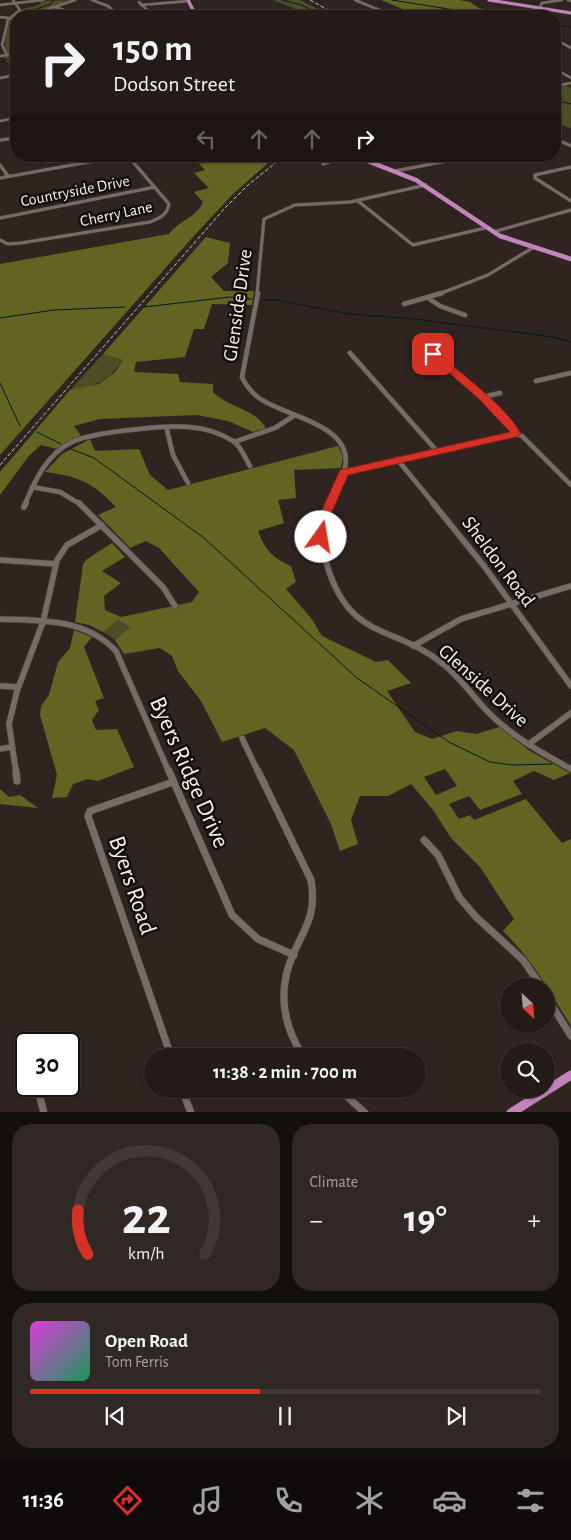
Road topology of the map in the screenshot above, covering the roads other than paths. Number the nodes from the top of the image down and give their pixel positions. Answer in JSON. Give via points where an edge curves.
{"nodes":[{"id":1,"x":13,"y":0,"type":"edge"},
{"id":2,"x":43,"y":0,"type":"edge"},
{"id":3,"x":75,"y":0,"type":"edge"},
{"id":4,"x":92,"y":0,"type":"edge"},
{"id":5,"x":355,"y":0,"type":"edge"},
{"id":6,"x":490,"y":0,"type":"edge"},
{"id":7,"x":562,"y":0,"type":"edge"},
{"id":8,"x":188,"y":1,"type":"edge"},
{"id":9,"x":15,"y":3,"type":"junction"},
{"id":10,"x":0,"y":5,"type":"edge"},
{"id":11,"x":54,"y":7,"type":"junction"},
{"id":12,"x":540,"y":7,"type":"junction"},
{"id":13,"x":20,"y":10,"type":"edge"},
{"id":14,"x":45,"y":10,"type":"edge"},
{"id":15,"x":63,"y":10,"type":"edge"},
{"id":16,"x":112,"y":10,"type":"edge"},
{"id":17,"x":147,"y":10,"type":"dead end"},
{"id":18,"x":379,"y":10,"type":"edge"},
{"id":19,"x":556,"y":10,"type":"edge"},
{"id":20,"x":0,"y":18,"type":"edge"},
{"id":21,"x":9,"y":18,"type":"joint"},
{"id":22,"x":0,"y":28,"type":"edge"},
{"id":23,"x":6,"y":28,"type":"junction"},
{"id":24,"x":10,"y":55,"type":"edge"},
{"id":25,"x":0,"y":56,"type":"edge"},
{"id":26,"x":6,"y":56,"type":"junction"},
{"id":27,"x":88,"y":162,"type":"edge"},
{"id":28,"x":133,"y":162,"type":"edge"},
{"id":29,"x":329,"y":162,"type":"edge"},
{"id":30,"x":372,"y":162,"type":"edge"},
{"id":31,"x":440,"y":162,"type":"edge"},
{"id":32,"x":434,"y":163,"type":"joint"},
{"id":33,"x":323,"y":164,"type":"dead end"},
{"id":34,"x":0,"y":165,"type":"edge"},
{"id":35,"x":571,"y":167,"type":"edge"},
{"id":36,"x":395,"y":171,"type":"junction"},
{"id":37,"x":8,"y":176,"type":"junction"},
{"id":38,"x":0,"y":178,"type":"edge"},
{"id":39,"x":426,"y":185,"type":"junction"},
{"id":40,"x":155,"y":187,"type":"junction"},
{"id":41,"x":358,"y":201,"type":"junction"},
{"id":42,"x":571,"y":201,"type":"edge"},
{"id":43,"x":571,"y":210,"type":"edge"},
{"id":44,"x":0,"y":218,"type":"edge"},
{"id":45,"x":485,"y":228,"type":"junction"},
{"id":46,"x":493,"y":232,"type":"junction"},
{"id":47,"x":0,"y":240,"type":"edge"},
{"id":48,"x":534,"y":247,"type":"junction"},
{"id":49,"x":571,"y":259,"type":"edge"},
{"id":50,"x":428,"y":298,"type":"junction"},
{"id":51,"x":404,"y":304,"type":"dead end"},
{"id":52,"x":465,"y":315,"type":"dead end"},
{"id":53,"x":418,"y":345,"type":"dead end"},
{"id":54,"x":350,"y":353,"type":"dead end"},
{"id":55,"x":571,"y":372,"type":"edge"},
{"id":56,"x":536,"y":381,"type":"dead end"},
{"id":57,"x":500,"y":393,"type":"dead end"},
{"id":58,"x":482,"y":397,"type":"junction"},
{"id":59,"x":296,"y":415,"type":"junction"},
{"id":60,"x":167,"y":430,"type":"junction"},
{"id":61,"x":516,"y":434,"type":"junction"},
{"id":62,"x":234,"y":442,"type":"junction"},
{"id":63,"x":436,"y":450,"type":"junction"},
{"id":64,"x":397,"y":460,"type":"junction"},
{"id":65,"x":250,"y":466,"type":"dead end"},
{"id":66,"x":344,"y":472,"type":"junction"},
{"id":67,"x":188,"y":483,"type":"dead end"},
{"id":68,"x":571,"y":485,"type":"edge"},
{"id":69,"x":32,"y":487,"type":"junction"},
{"id":70,"x":24,"y":507,"type":"dead end"},
{"id":71,"x":102,"y":525,"type":"junction"},
{"id":72,"x":0,"y":560,"type":"edge"},
{"id":73,"x":56,"y":564,"type":"junction"},
{"id":74,"x":571,"y":586,"type":"edge"},
{"id":75,"x":512,"y":604,"type":"junction"},
{"id":76,"x":175,"y":606,"type":"dead end"},
{"id":77,"x":0,"y":619,"type":"edge"},
{"id":78,"x":43,"y":622,"type":"junction"},
{"id":79,"x":413,"y":646,"type":"junction"},
{"id":80,"x":0,"y":686,"type":"edge"},
{"id":81,"x":571,"y":686,"type":"edge"},
{"id":82,"x":18,"y":687,"type":"junction"},
{"id":83,"x":571,"y":713,"type":"edge"},
{"id":84,"x":242,"y":738,"type":"dead end"},
{"id":85,"x":529,"y":744,"type":"junction"},
{"id":86,"x":11,"y":747,"type":"junction"},
{"id":87,"x":0,"y":749,"type":"edge"},
{"id":88,"x":571,"y":769,"type":"edge"},
{"id":89,"x":17,"y":781,"type":"dead end"},
{"id":90,"x":173,"y":782,"type":"junction"},
{"id":91,"x":424,"y":840,"type":"dead end"},
{"id":92,"x":294,"y":954,"type":"junction"},
{"id":93,"x":535,"y":978,"type":"edge"},
{"id":94,"x":555,"y":1010,"type":"edge"},
{"id":95,"x":571,"y":1036,"type":"edge"},
{"id":96,"x":168,"y":1048,"type":"edge"},
{"id":97,"x":298,"y":1048,"type":"edge"},
{"id":98,"x":571,"y":1075,"type":"edge"},
{"id":99,"x":40,"y":1097,"type":"edge"},
{"id":100,"x":185,"y":1098,"type":"edge"},
{"id":101,"x":349,"y":1098,"type":"edge"},
{"id":102,"x":44,"y":1112,"type":"edge"},
{"id":103,"x":190,"y":1112,"type":"edge"},
{"id":104,"x":365,"y":1112,"type":"edge"},
{"id":105,"x":511,"y":1112,"type":"edge"}],
"edges":[{"from":1,"to":9,"type":"street"},
{"from":2,"to":9,"type":"street"},
{"from":3,"to":11,"type":"street"},
{"from":4,"to":16,"type":"street"},
{"from":5,"to":18,"type":"street"},
{"from":6,"to":12,"type":"main road"},
{"from":7,"to":12,"type":"street","via":[[542,2]]},
{"from":8,"to":17,"type":"street","via":[[140,4]]},
{"from":9,"to":10,"type":"street"},
{"from":9,"to":13,"type":"street"},
{"from":11,"to":14,"type":"street"},
{"from":11,"to":15,"type":"street"},
{"from":12,"to":19,"type":"main road"},
{"from":20,"to":21,"type":"street"},
{"from":21,"to":23,"type":"street"},
{"from":22,"to":23,"type":"street"},
{"from":23,"to":26,"type":"street","via":[[2,45]]},
{"from":24,"to":26,"type":"street"},
{"from":25,"to":26,"type":"street"},
{"from":27,"to":37,"type":"street"},
{"from":28,"to":40,"type":"street","name":"Cherry Lane"},
{"from":29,"to":33,"type":"street"},
{"from":30,"to":36,"type":"main road"},
{"from":31,"to":32,"type":"street"},
{"from":32,"to":36,"type":"street"},
{"from":34,"to":37,"type":"street"},
{"from":35,"to":42,"type":"street","via":[[535,175]]},
{"from":36,"to":39,"type":"main road"},
{"from":37,"to":38,"type":"street"},
{"from":39,"to":41,"type":"street","name":"Glenside Drive"},
{"from":39,"to":45,"type":"main road"},
{"from":40,"to":44,"type":"street","name":"Countryside Drive"},
{"from":40,"to":47,"type":"street","name":"Cherry Lane","via":[[169,207],[163,216],[150,222],[12,245]]},
{"from":41,"to":45,"type":"street","via":[[413,245]]},
{"from":41,"to":59,"type":"street","name":"Glenside Drive","via":[[296,205],[267,216],[262,223],[260,279],[242,377],[248,391]]},
{"from":43,"to":46,"type":"street"},
{"from":45,"to":46,"type":"main road"},
{"from":46,"to":48,"type":"main road"},
{"from":48,"to":49,"type":"main road"},
{"from":48,"to":50,"type":"street","via":[[482,280]]},
{"from":50,"to":51,"type":"street"},
{"from":50,"to":52,"type":"street"},
{"from":53,"to":58,"type":"street"},
{"from":54,"to":63,"type":"street"},
{"from":55,"to":56,"type":"street"},
{"from":57,"to":58,"type":"street"},
{"from":58,"to":61,"type":"street"},
{"from":59,"to":62,"type":"street","via":[[275,428]]},
{"from":59,"to":66,"type":"street","name":"Glenside Drive","via":[[341,443],[345,451]]},
{"from":60,"to":62,"type":"street","via":[[188,427],[208,430]]},
{"from":60,"to":67,"type":"street","via":[[173,454]]},
{"from":60,"to":69,"type":"street","via":[[97,434],[79,439],[51,458]]},
{"from":61,"to":63,"type":"street"},
{"from":61,"to":68,"type":"street","via":[[522,436]]},
{"from":62,"to":65,"type":"street"},
{"from":63,"to":64,"type":"street"},
{"from":64,"to":66,"type":"street"},
{"from":64,"to":75,"type":"street","name":"Sheldon Road"},
{"from":66,"to":79,"type":"street","name":"Glenside Drive","via":[[323,521],[321,537],[338,591],[352,613]]},
{"from":69,"to":70,"type":"street"},
{"from":69,"to":71,"type":"street","via":[[67,495]]},
{"from":71,"to":73,"type":"street","via":[[67,545]]},
{"from":71,"to":76,"type":"street","via":[[163,587]]},
{"from":72,"to":73,"type":"street"},
{"from":73,"to":78,"type":"street"},
{"from":74,"to":75,"type":"street"},
{"from":75,"to":79,"type":"street","via":[[461,619]]},
{"from":75,"to":81,"type":"street","name":"Sheldon Road"},
{"from":77,"to":78,"type":"street","name":"Byers Ridge Drive"},
{"from":78,"to":82,"type":"street"},
{"from":78,"to":90,"type":"street","name":"Byers Ridge Drive","via":[[77,625],[109,640]]},
{"from":79,"to":85,"type":"street","name":"Glenside Drive","via":[[440,661],[462,680],[489,713]]},
{"from":80,"to":82,"type":"street"},
{"from":82,"to":86,"type":"street","via":[[9,724]]},
{"from":83,"to":85,"type":"street"},
{"from":84,"to":92,"type":"street","via":[[312,880],[312,914]]},
{"from":85,"to":88,"type":"street","name":"Glenside Drive"},
{"from":86,"to":87,"type":"street"},
{"from":86,"to":89,"type":"street"},
{"from":90,"to":92,"type":"street","name":"Byers Ridge Drive","via":[[232,915],[258,939]]},
{"from":90,"to":96,"type":"street","name":"Byers Road","via":[[102,805],[90,811],[88,816]]},
{"from":91,"to":93,"type":"street","via":[[438,855],[459,897],[523,960]]},
{"from":92,"to":97,"type":"street","via":[[284,988],[283,1007],[287,1028]]},
{"from":94,"to":95,"type":"street"},
{"from":98,"to":105,"type":"main road"},
{"from":99,"to":102,"type":"street"},
{"from":100,"to":103,"type":"street"},
{"from":101,"to":104,"type":"street"}]}
